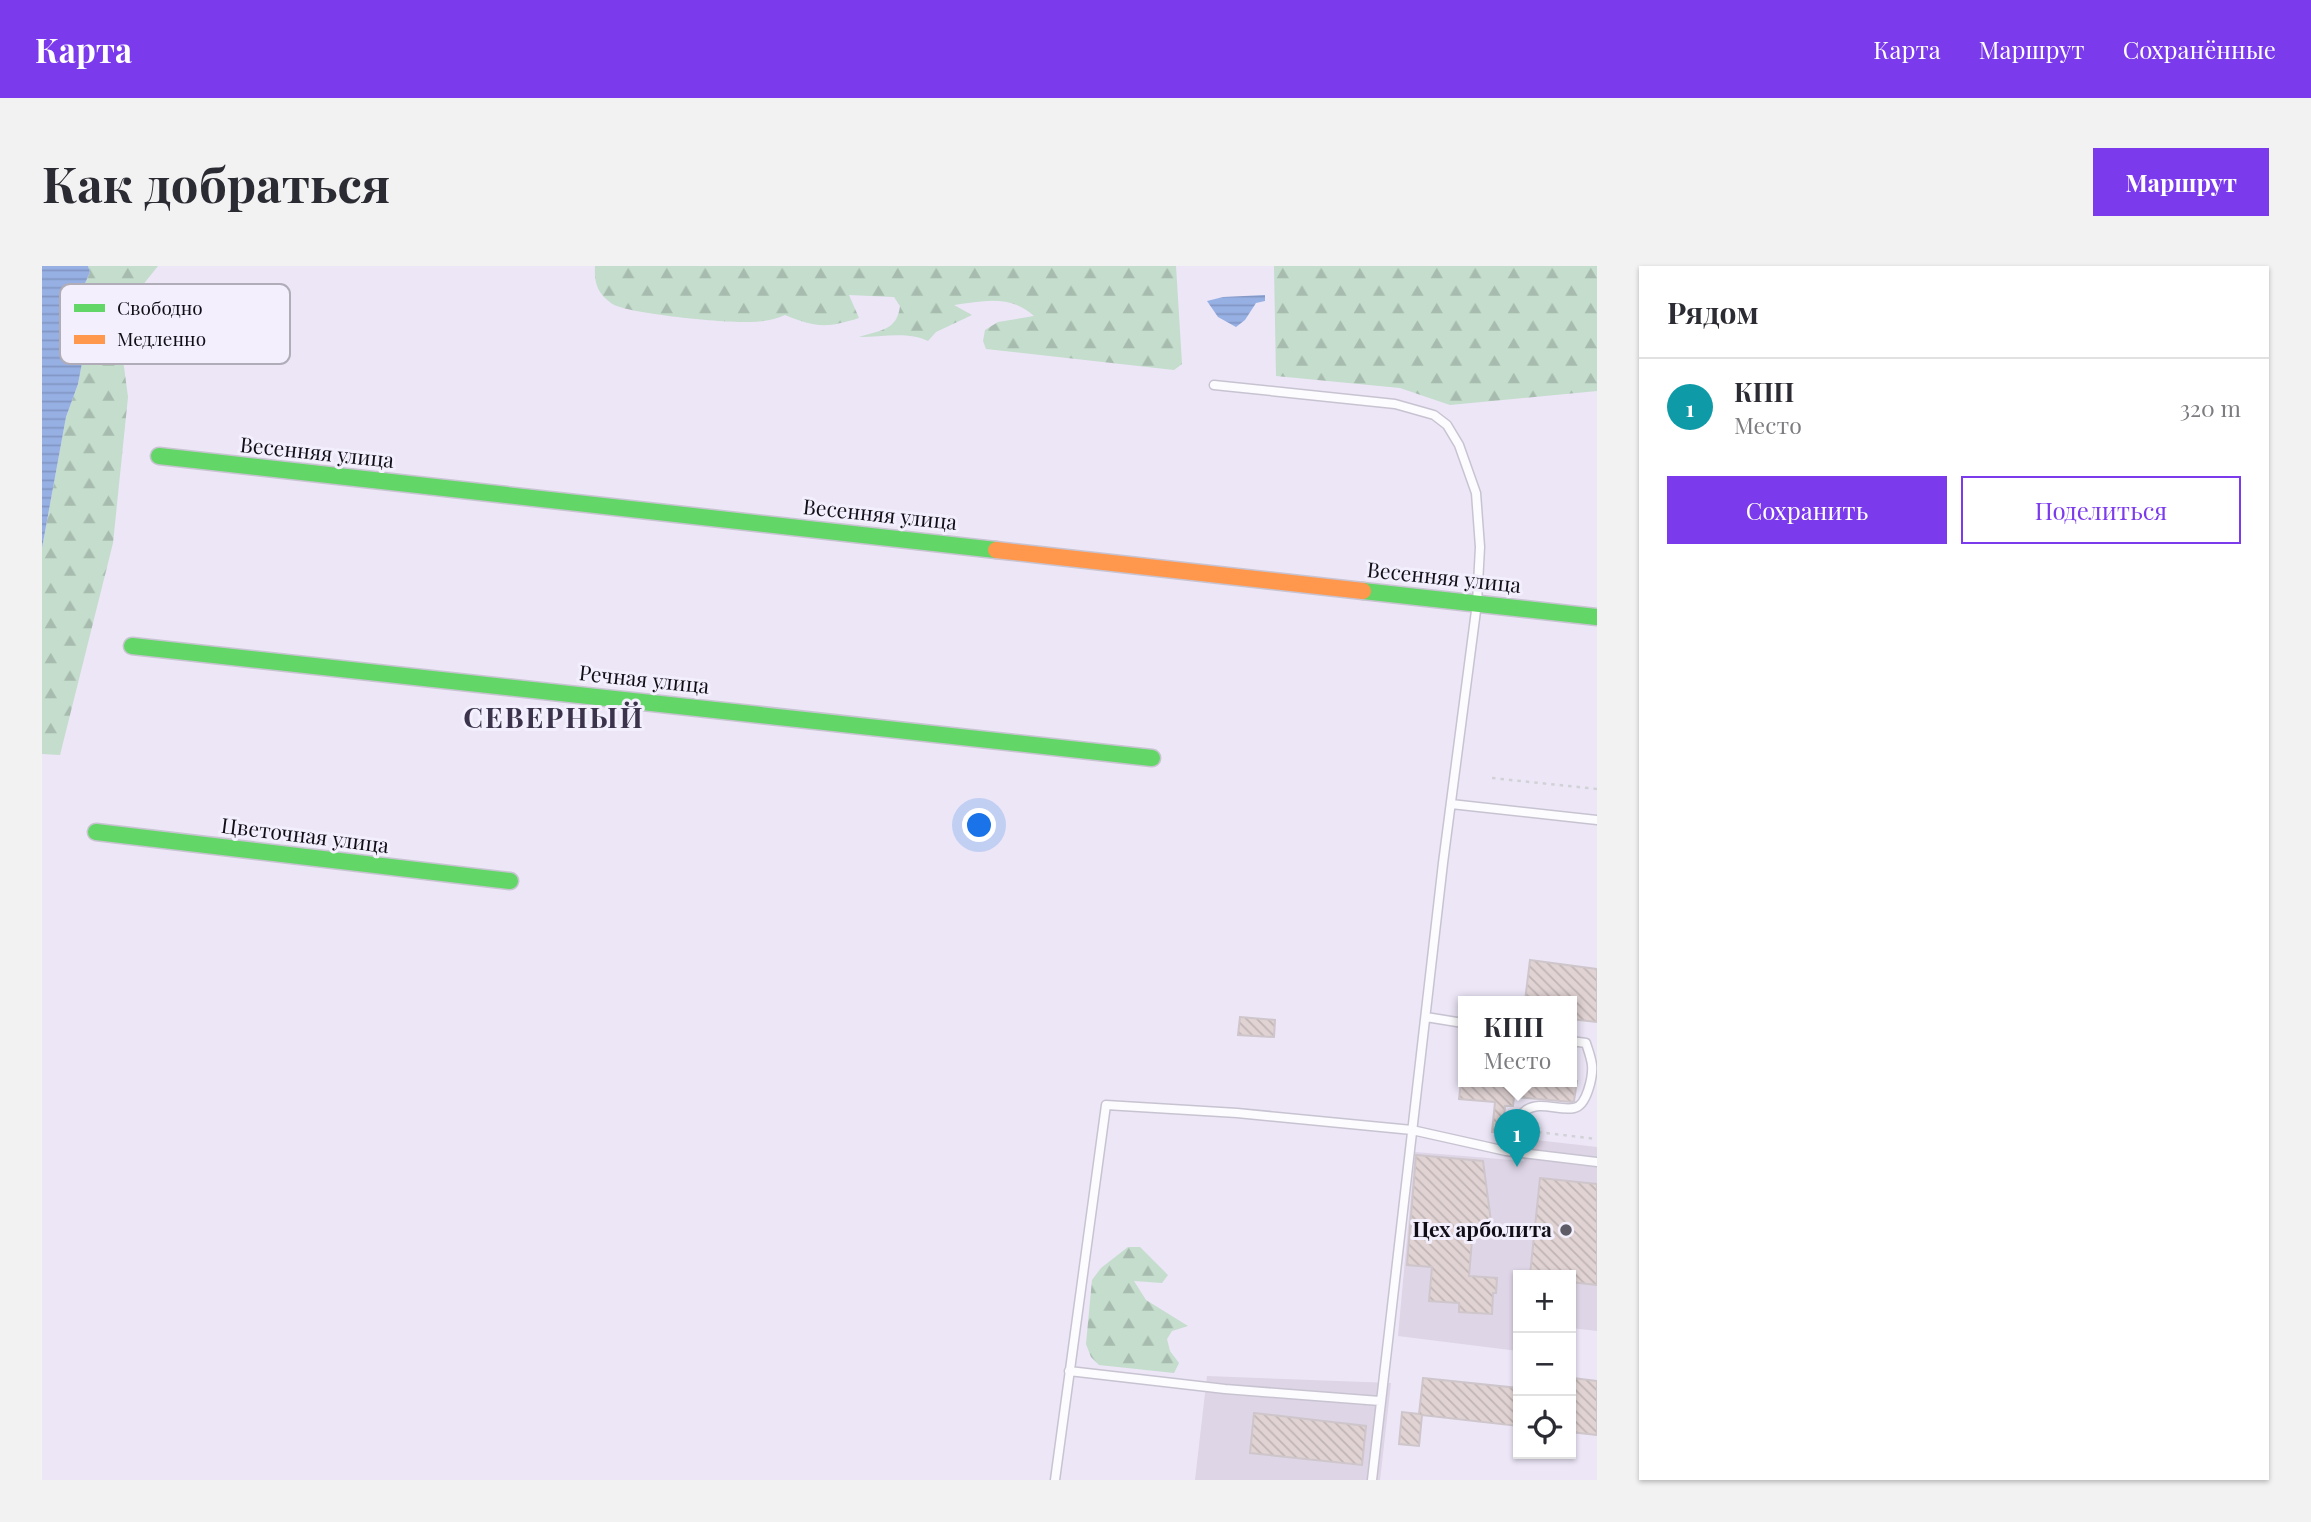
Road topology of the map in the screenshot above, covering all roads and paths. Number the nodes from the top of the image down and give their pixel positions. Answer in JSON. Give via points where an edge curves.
{"nodes":[{"id":1,"x":1214,"y":385,"type":"dead end"},
{"id":2,"x":159,"y":456,"type":"dead end"},
{"id":3,"x":1478,"y":603,"type":"junction"},
{"id":4,"x":1597,"y":617,"type":"edge"},
{"id":5,"x":132,"y":646,"type":"dead end"},
{"id":6,"x":1152,"y":758,"type":"dead end"},
{"id":7,"x":1492,"y":778,"type":"dead end"},
{"id":8,"x":1597,"y":789,"type":"edge"},
{"id":9,"x":1451,"y":804,"type":"junction"},
{"id":10,"x":1597,"y":820,"type":"edge"},
{"id":11,"x":96,"y":832,"type":"dead end"},
{"id":12,"x":510,"y":881,"type":"dead end"},
{"id":13,"x":1426,"y":1017,"type":"junction"},
{"id":14,"x":1458,"y":1022,"type":"edge"},
{"id":15,"x":1577,"y":1042,"type":"edge"},
{"id":16,"x":1412,"y":1130,"type":"junction"},
{"id":17,"x":1538,"y":1132,"type":"dead end"},
{"id":18,"x":1597,"y":1139,"type":"edge"},
{"id":19,"x":1506,"y":1151,"type":"junction"},
{"id":20,"x":1597,"y":1162,"type":"edge"},
{"id":21,"x":1069,"y":1371,"type":"junction"},
{"id":22,"x":1380,"y":1401,"type":"junction"},
{"id":23,"x":1055,"y":1480,"type":"edge"},
{"id":24,"x":1372,"y":1480,"type":"edge"}],
"edges":[{"from":1,"to":3,"type":"lane","via":[[1395,404],[1434,415],[1447,425],[1476,492]]},
{"from":2,"to":3,"type":"street","name":"Весенняя улица"},
{"from":3,"to":4,"type":"street","name":"Весенняя улица"},
{"from":3,"to":9,"type":"lane"},
{"from":5,"to":6,"type":"street","name":"Речная улица"},
{"from":7,"to":8,"type":"path"},
{"from":9,"to":10,"type":"lane"},
{"from":9,"to":13,"type":"lane"},
{"from":11,"to":12,"type":"street","name":"Цветочная улица"},
{"from":13,"to":14,"type":"lane"},
{"from":13,"to":16,"type":"lane"},
{"from":15,"to":19,"type":"lane","via":[[1586,1043],[1592,1067],[1587,1094],[1579,1107],[1538,1105],[1526,1109],[1518,1117]]},
{"from":16,"to":19,"type":"lane"},
{"from":16,"to":21,"type":"lane","via":[[1106,1105]]},
{"from":16,"to":22,"type":"lane"},
{"from":17,"to":18,"type":"path"},
{"from":19,"to":20,"type":"lane"},
{"from":21,"to":22,"type":"lane"},
{"from":21,"to":23,"type":"lane"},
{"from":22,"to":24,"type":"lane"}]}
